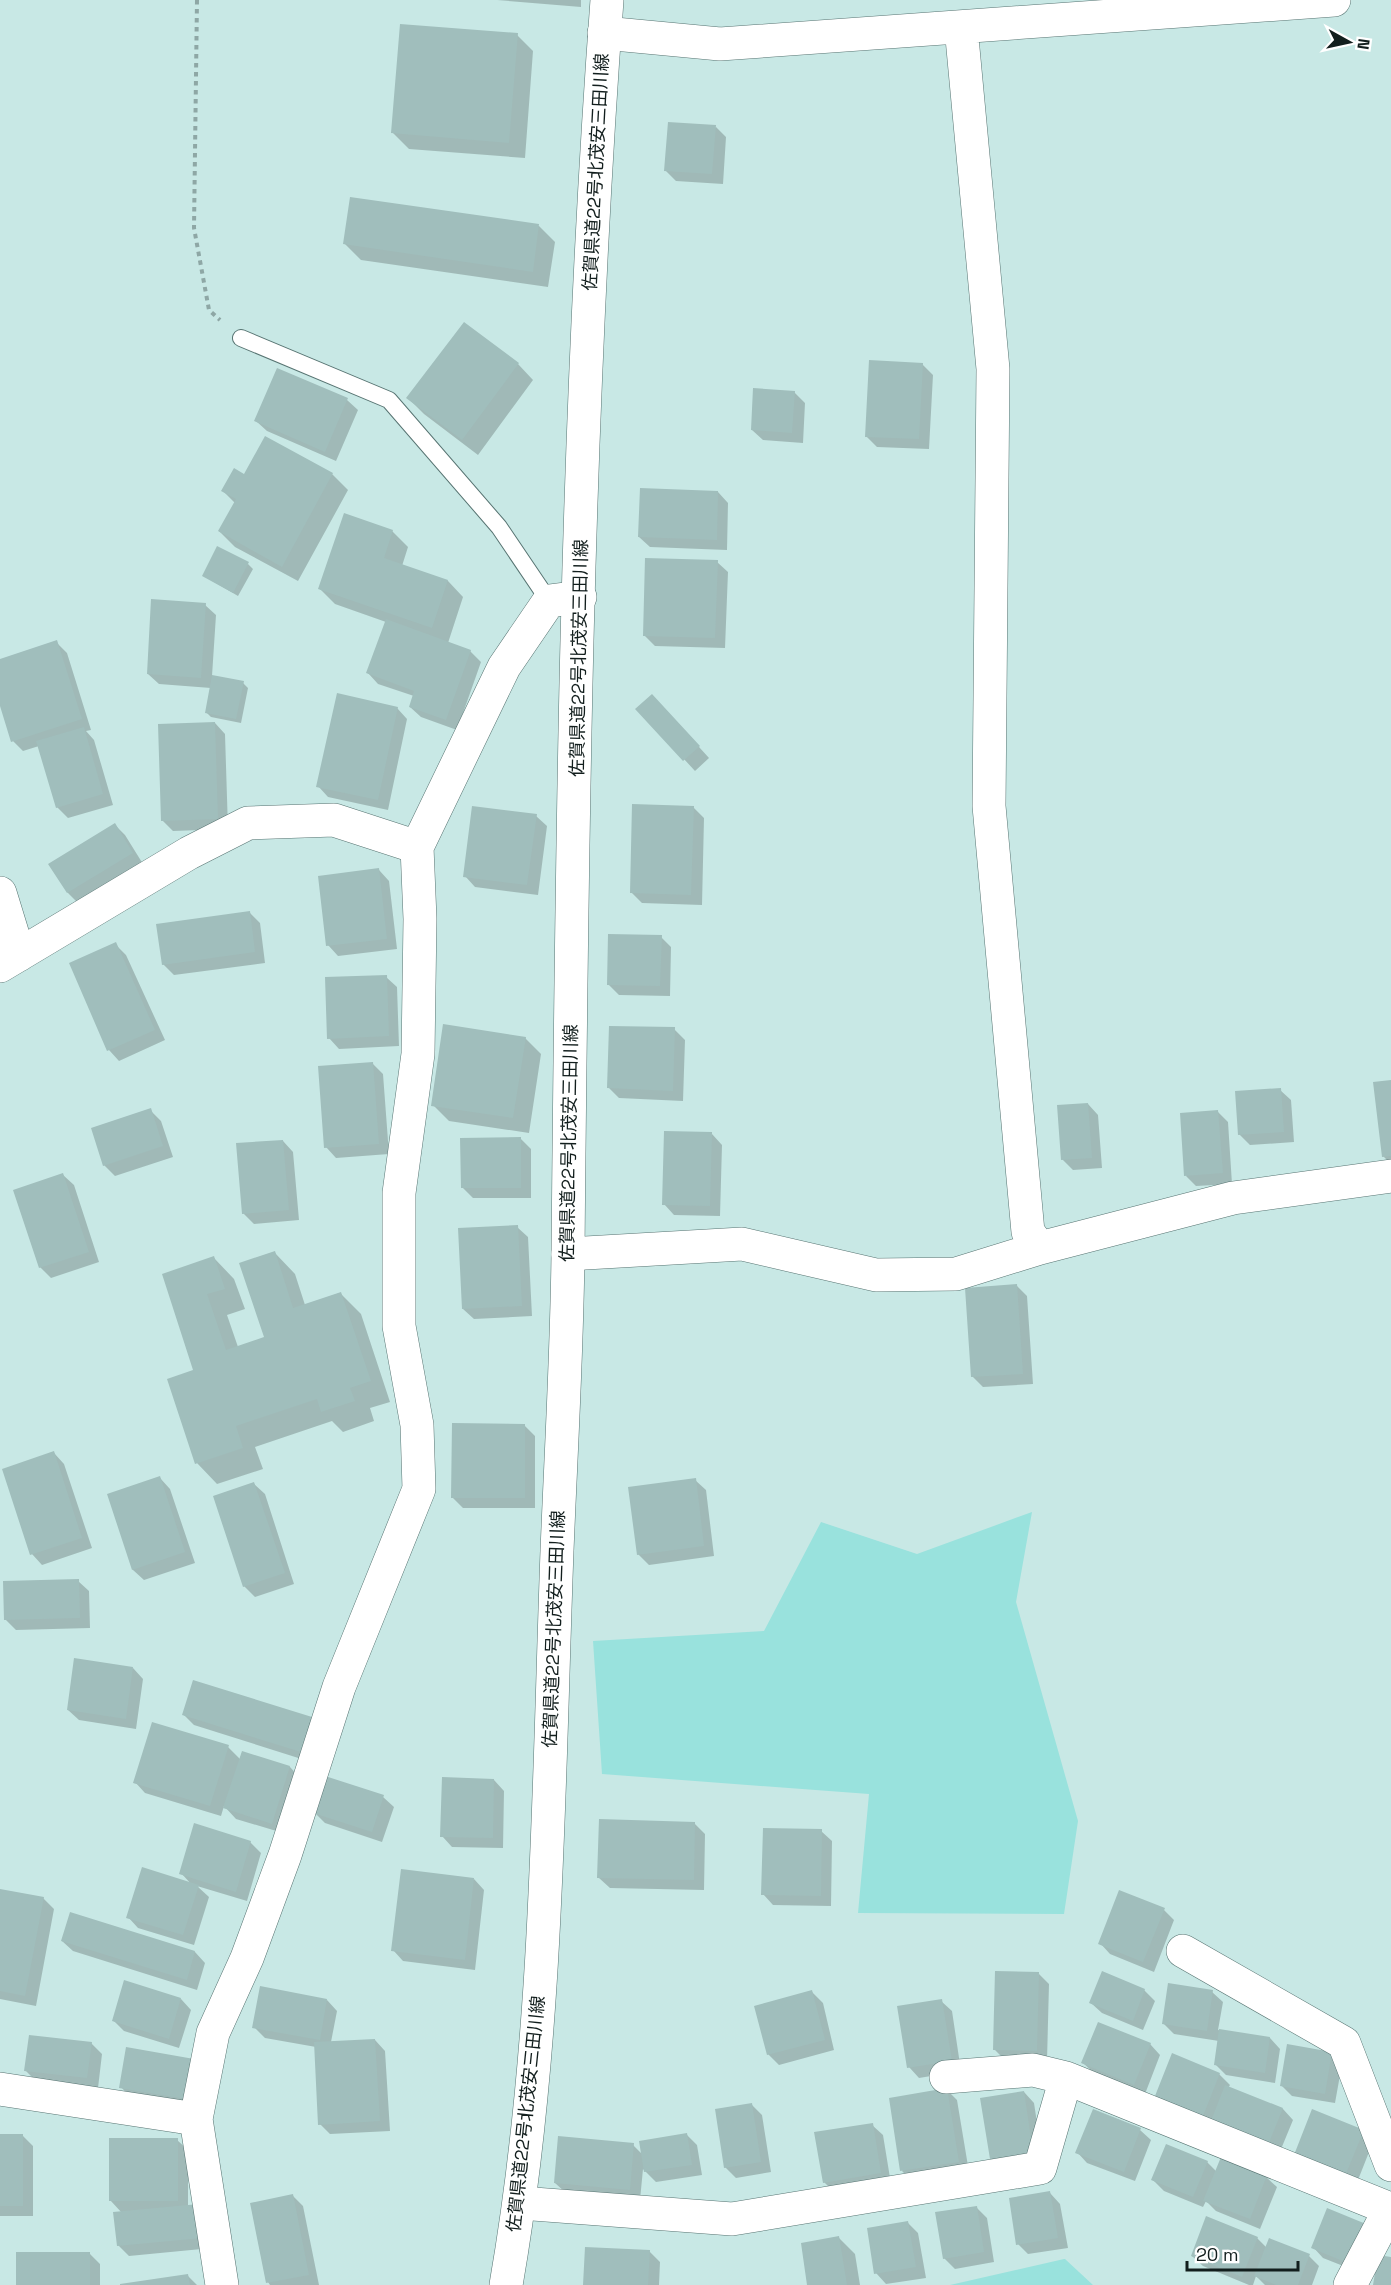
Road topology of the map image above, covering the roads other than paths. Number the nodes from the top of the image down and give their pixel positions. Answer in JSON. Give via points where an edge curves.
{"nodes":[{"id":1,"x":607,"y":0,"type":"edge"},
{"id":2,"x":1334,"y":0,"type":"edge"},
{"id":3,"x":1071,"y":9,"type":"edge"},
{"id":4,"x":962,"y":27,"type":"junction"},
{"id":5,"x":604,"y":33,"type":"junction"},
{"id":6,"x":241,"y":338,"type":"road end"},
{"id":7,"x":564,"y":599,"type":"junction"},
{"id":8,"x":417,"y":847,"type":"junction"},
{"id":9,"x":0,"y":893,"type":"edge"},
{"id":10,"x":9,"y":960,"type":"edge"},
{"id":11,"x":1391,"y":1176,"type":"edge"},
{"id":12,"x":1040,"y":1248,"type":"junction"},
{"id":13,"x":568,"y":1254,"type":"junction"},
{"id":14,"x":1183,"y":1950,"type":"dead end"},
{"id":15,"x":946,"y":2077,"type":"dead end"},
{"id":16,"x":1066,"y":2078,"type":"junction"},
{"id":17,"x":0,"y":2089,"type":"edge"},
{"id":18,"x":196,"y":2119,"type":"junction"},
{"id":19,"x":1391,"y":2164,"type":"edge"},
{"id":20,"x":520,"y":2204,"type":"junction"},
{"id":21,"x":1390,"y":2206,"type":"edge"},
{"id":22,"x":222,"y":2285,"type":"edge"},
{"id":23,"x":506,"y":2285,"type":"edge"},
{"id":24,"x":1350,"y":2285,"type":"edge"}],
"edges":[{"from":1,"to":5,"type":"street","name":"佐賀県道22号北茂安三田川線"},
{"from":2,"to":3,"type":"street"},
{"from":3,"to":4,"type":"street"},
{"from":4,"to":5,"type":"street","via":[[720,44]]},
{"from":4,"to":12,"type":"street","via":[[993,369],[989,806],[1028,1232]]},
{"from":5,"to":7,"type":"street","name":"佐賀県道22号北茂安三田川線"},
{"from":6,"to":7,"type":"lane","via":[[389,400]]},
{"from":7,"to":8,"type":"street","via":[[504,667]]},
{"from":7,"to":13,"type":"street","name":"佐賀県道22号北茂安三田川線"},
{"from":8,"to":10,"type":"street","via":[[334,820],[248,824],[189,853]]},
{"from":8,"to":18,"type":"street","via":[[418,1054],[399,1194],[399,1326],[417,1425],[419,1489],[339,1687],[247,1958],[213,2033]]},
{"from":9,"to":10,"type":"street"},
{"from":11,"to":12,"type":"street","via":[[1233,1198]]},
{"from":12,"to":13,"type":"street","via":[[956,1274],[876,1275],[742,1244]]},
{"from":13,"to":20,"type":"street","name":"佐賀県道22号北茂安三田川線","via":[[547,1840],[532,2086]]},
{"from":14,"to":19,"type":"street","via":[[1344,2043]]},
{"from":15,"to":16,"type":"street","via":[[1033,2070]]},
{"from":16,"to":20,"type":"street","via":[[1040,2169],[732,2219]]},
{"from":16,"to":21,"type":"street"},
{"from":17,"to":18,"type":"street"},
{"from":18,"to":22,"type":"street"},
{"from":20,"to":23,"type":"street","name":"佐賀県道22号北茂安三田川線"},
{"from":21,"to":24,"type":"street"}]}
